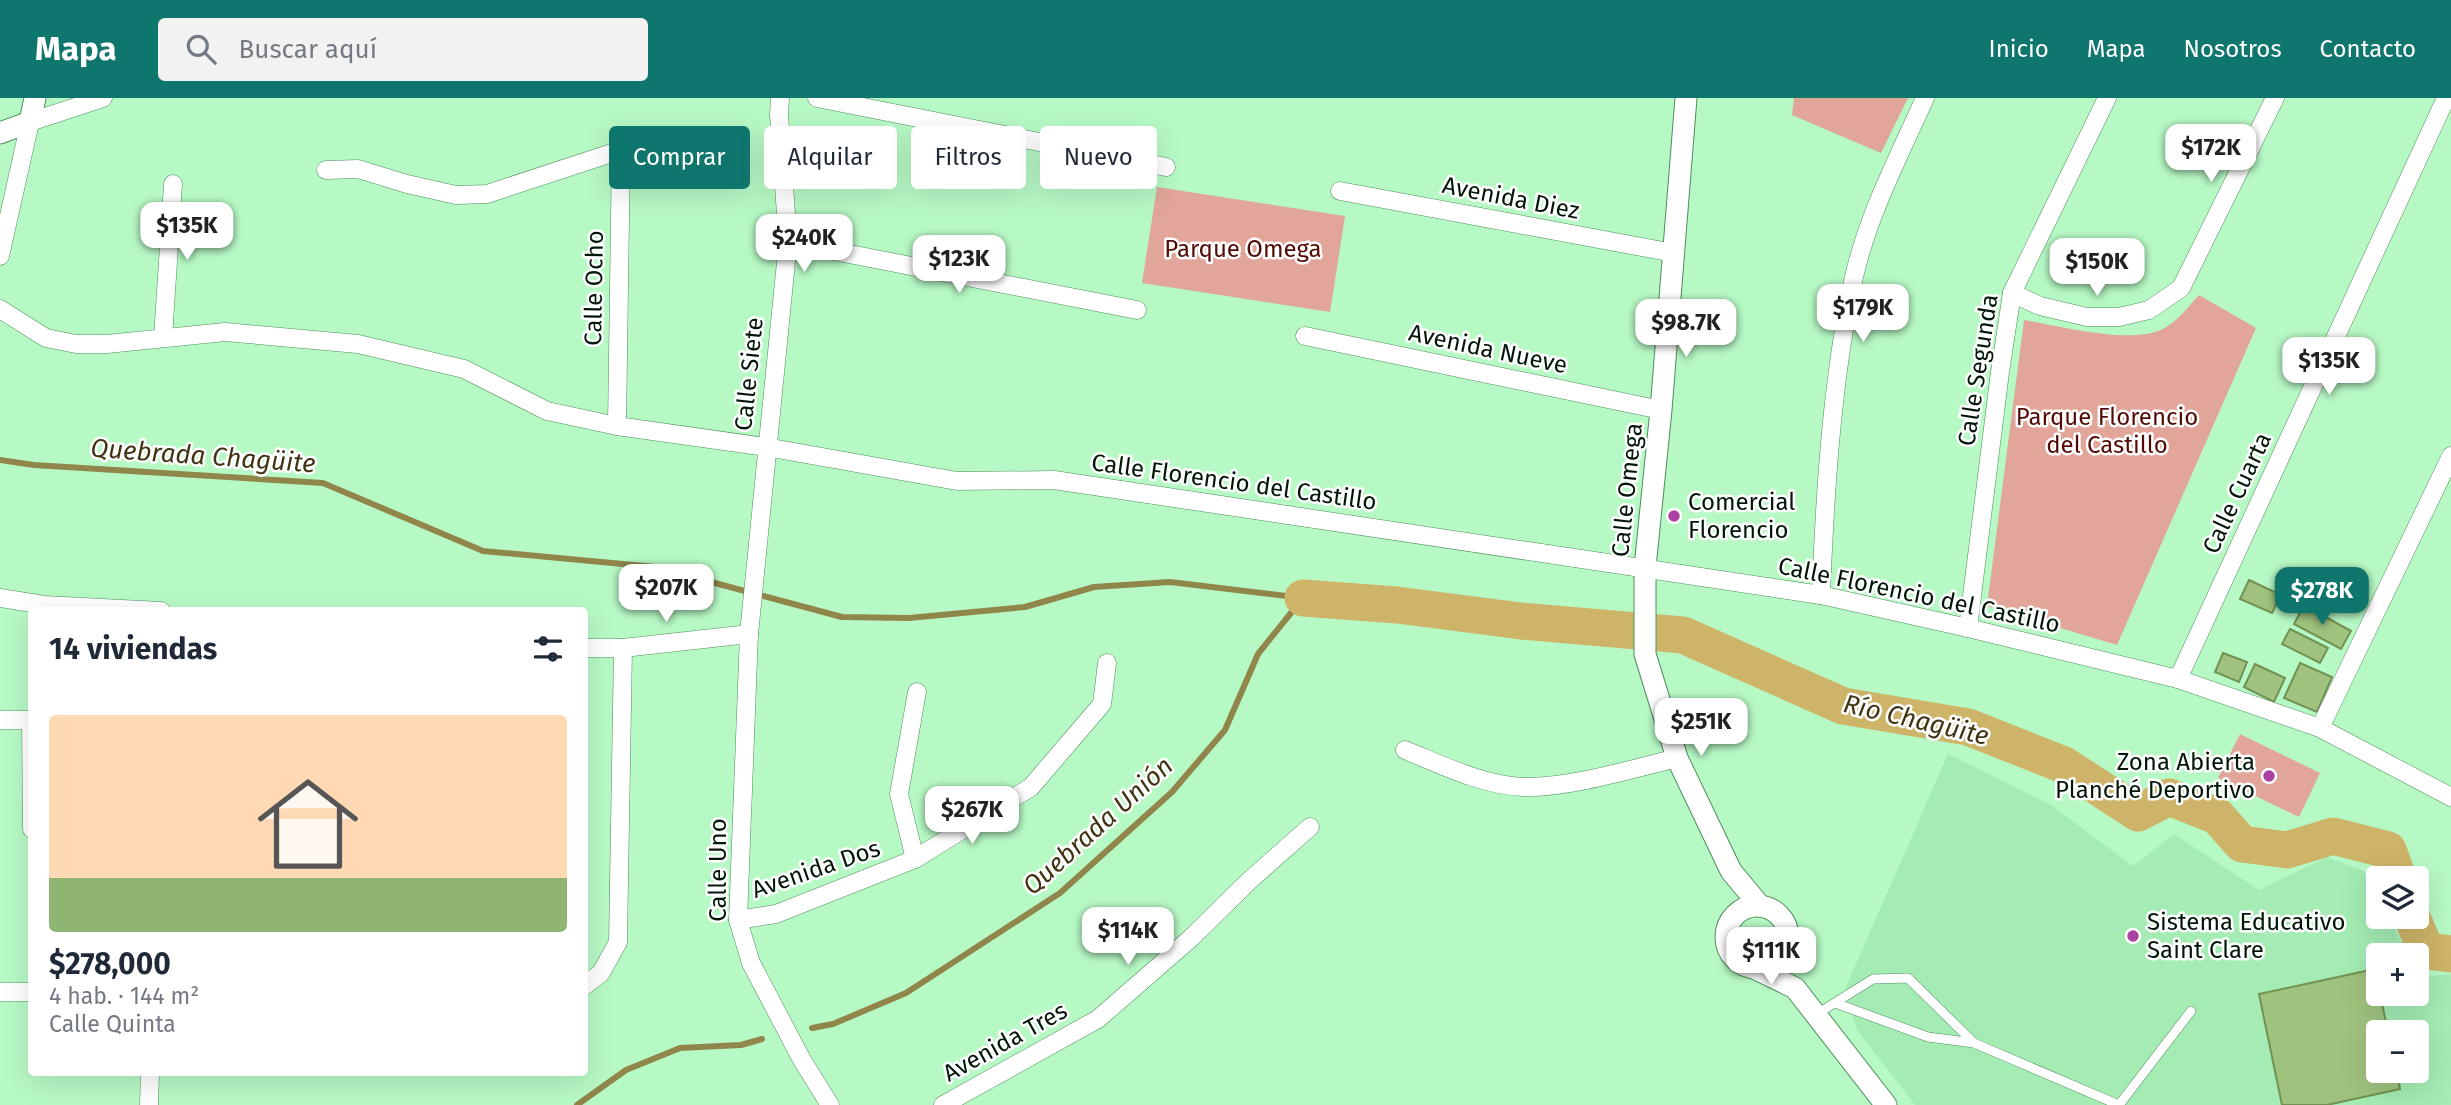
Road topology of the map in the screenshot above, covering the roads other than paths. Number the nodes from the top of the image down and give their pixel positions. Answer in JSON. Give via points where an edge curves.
{"nodes":[{"id":1,"x":35,"y":98,"type":"edge"},
{"id":2,"x":103,"y":98,"type":"edge"},
{"id":3,"x":780,"y":98,"type":"edge"},
{"id":4,"x":817,"y":98,"type":"edge"},
{"id":5,"x":1685,"y":98,"type":"edge"},
{"id":6,"x":1925,"y":98,"type":"edge"},
{"id":7,"x":2107,"y":98,"type":"edge"},
{"id":8,"x":2275,"y":98,"type":"edge"},
{"id":9,"x":2446,"y":98,"type":"edge"},
{"id":10,"x":30,"y":122,"type":"junction"},
{"id":11,"x":0,"y":133,"type":"edge"},
{"id":12,"x":1166,"y":167,"type":"dead end"},
{"id":13,"x":326,"y":170,"type":"dead end"},
{"id":14,"x":173,"y":184,"type":"dead end"},
{"id":15,"x":1340,"y":191,"type":"dead end"},
{"id":16,"x":788,"y":242,"type":"junction"},
{"id":17,"x":1674,"y":253,"type":"junction"},
{"id":18,"x":0,"y":256,"type":"edge"},
{"id":19,"x":2012,"y":293,"type":"junction"},
{"id":20,"x":0,"y":309,"type":"edge"},
{"id":21,"x":1137,"y":310,"type":"dead end"},
{"id":22,"x":1305,"y":336,"type":"dead end"},
{"id":23,"x":163,"y":338,"type":"junction"},
{"id":24,"x":1661,"y":410,"type":"junction"},
{"id":25,"x":617,"y":426,"type":"junction"},
{"id":26,"x":766,"y":447,"type":"junction"},
{"id":27,"x":2451,"y":456,"type":"edge"},
{"id":28,"x":1645,"y":567,"type":"junction"},
{"id":29,"x":1821,"y":595,"type":"junction"},
{"id":30,"x":0,"y":598,"type":"edge"},
{"id":31,"x":83,"y":607,"type":"edge"},
{"id":32,"x":751,"y":613,"type":"joint"},
{"id":33,"x":1968,"y":628,"type":"junction"},
{"id":34,"x":749,"y":634,"type":"junction"},
{"id":35,"x":588,"y":648,"type":"edge"},
{"id":36,"x":623,"y":648,"type":"junction"},
{"id":37,"x":1107,"y":663,"type":"dead end"},
{"id":38,"x":2178,"y":679,"type":"junction"},
{"id":39,"x":917,"y":692,"type":"dead end"},
{"id":40,"x":0,"y":720,"type":"edge"},
{"id":41,"x":28,"y":720,"type":"edge"},
{"id":42,"x":2320,"y":728,"type":"junction"},
{"id":43,"x":1405,"y":750,"type":"dead end"},
{"id":44,"x":1677,"y":758,"type":"junction"},
{"id":45,"x":2451,"y":797,"type":"edge"},
{"id":46,"x":1310,"y":827,"type":"dead end"},
{"id":47,"x":915,"y":859,"type":"junction"},
{"id":48,"x":1731,"y":871,"type":"junction"},
{"id":49,"x":1760,"y":906,"type":"junction"},
{"id":50,"x":738,"y":920,"type":"junction"},
{"id":51,"x":1731,"y":920,"type":"junction"},
{"id":52,"x":1786,"y":949,"type":"junction"},
{"id":53,"x":1754,"y":968,"type":"junction"},
{"id":54,"x":588,"y":984,"type":"edge"},
{"id":55,"x":1795,"y":988,"type":"junction"},
{"id":56,"x":0,"y":992,"type":"edge"},
{"id":57,"x":28,"y":992,"type":"edge"},
{"id":58,"x":1826,"y":1008,"type":"junction"},
{"id":59,"x":2191,"y":1011,"type":"dead end"},
{"id":60,"x":1975,"y":1043,"type":"junction"},
{"id":61,"x":150,"y":1076,"type":"edge"},
{"id":62,"x":149,"y":1105,"type":"edge"},
{"id":63,"x":831,"y":1105,"type":"edge"},
{"id":64,"x":943,"y":1105,"type":"edge"},
{"id":65,"x":1886,"y":1105,"type":"edge"}],
"edges":[{"from":1,"to":10,"type":"street"},
{"from":2,"to":10,"type":"street"},
{"from":3,"to":16,"type":"street","name":"Calle Siete"},
{"from":4,"to":12,"type":"street"},
{"from":5,"to":17,"type":"street","name":"Calle Omega"},
{"from":6,"to":29,"type":"street","via":[[1874,214],[1855,276],[1825,489]]},
{"from":7,"to":19,"type":"street","name":"Calle Segunda"},
{"from":8,"to":19,"type":"street","via":[[2181,288],[2149,310],[2119,317],[2087,317],[2040,306]]},
{"from":9,"to":38,"type":"street","name":"Calle Cuarta"},
{"from":10,"to":11,"type":"street"},
{"from":10,"to":18,"type":"street"},
{"from":13,"to":25,"type":"street","name":"Calle Ocho","via":[[358,169],[456,195],[487,194],[621,150]]},
{"from":14,"to":23,"type":"street"},
{"from":15,"to":17,"type":"street","name":"Avenida Diez"},
{"from":16,"to":21,"type":"street"},
{"from":16,"to":26,"type":"street","name":"Calle Siete"},
{"from":17,"to":24,"type":"street","name":"Calle Omega"},
{"from":19,"to":33,"type":"street","name":"Calle Segunda"},
{"from":20,"to":23,"type":"street","name":"Calle Florencio del Castillo","via":[[46,338],[66,342],[107,344]]},
{"from":22,"to":24,"type":"street","name":"Avenida Nueve"},
{"from":23,"to":25,"type":"street","name":"Calle Florencio del Castillo","via":[[225,332],[358,344],[464,369],[547,411]]},
{"from":24,"to":28,"type":"street","name":"Calle Omega"},
{"from":25,"to":26,"type":"street","name":"Calle Florencio del Castillo"},
{"from":26,"to":28,"type":"street","name":"Calle Florencio del Castillo","via":[[957,481],[1054,480]]},
{"from":26,"to":32,"type":"street","name":"Calle Siete"},
{"from":27,"to":42,"type":"street"},
{"from":28,"to":29,"type":"street","name":"Calle Florencio del Castillo"},
{"from":28,"to":44,"type":"street","name":"Calle Omega","via":[[1645,654]]},
{"from":29,"to":33,"type":"street","name":"Calle Florencio del Castillo"},
{"from":30,"to":31,"type":"street"},
{"from":32,"to":34,"type":"street","name":"Calle Uno"},
{"from":33,"to":38,"type":"street","name":"Calle Florencio del Castillo"},
{"from":34,"to":36,"type":"street"},
{"from":34,"to":50,"type":"street","name":"Calle Uno"},
{"from":35,"to":36,"type":"street"},
{"from":36,"to":54,"type":"street","via":[[618,942],[601,973]]},
{"from":37,"to":47,"type":"street","name":"Avenida Dos","via":[[1102,704],[1031,787]]},
{"from":38,"to":42,"type":"street","name":"Calle Florencio del Castillo"},
{"from":39,"to":47,"type":"street","via":[[899,794]]},
{"from":40,"to":41,"type":"street"},
{"from":42,"to":45,"type":"street","name":"Calle Florencio del Castillo"},
{"from":43,"to":44,"type":"street","via":[[1480,779],[1523,787],[1579,781]]},
{"from":44,"to":48,"type":"street","name":"Calle Omega"},
{"from":46,"to":64,"type":"street","name":"Avenida Tres","via":[[1098,1019]]},
{"from":47,"to":50,"type":"street","name":"Avenida Dos","via":[[776,914]]},
{"from":48,"to":49,"type":"street","name":"Calle Omega"},
{"from":48,"to":51,"type":"street","name":"Calle Omega"},
{"from":49,"to":51,"type":"street","via":[[1749,907]]},
{"from":49,"to":52,"type":"street","via":[[1781,916],[1789,938]]},
{"from":50,"to":63,"type":"street","name":"Calle Uno","via":[[751,963]]},
{"from":51,"to":53,"type":"street","via":[[1726,940],[1729,950],[1743,965]]},
{"from":52,"to":53,"type":"street","via":[[1773,964]]},
{"from":52,"to":55,"type":"street"},
{"from":53,"to":55,"type":"street"},
{"from":55,"to":58,"type":"street"},
{"from":56,"to":57,"type":"street"},
{"from":58,"to":60,"type":"lane","via":[[1928,1037]]},
{"from":58,"to":60,"type":"lane","via":[[1873,979],[1908,978]]},
{"from":58,"to":65,"type":"street"},
{"from":59,"to":60,"type":"lane","via":[[2119,1105]]},
{"from":61,"to":62,"type":"street"}]}
